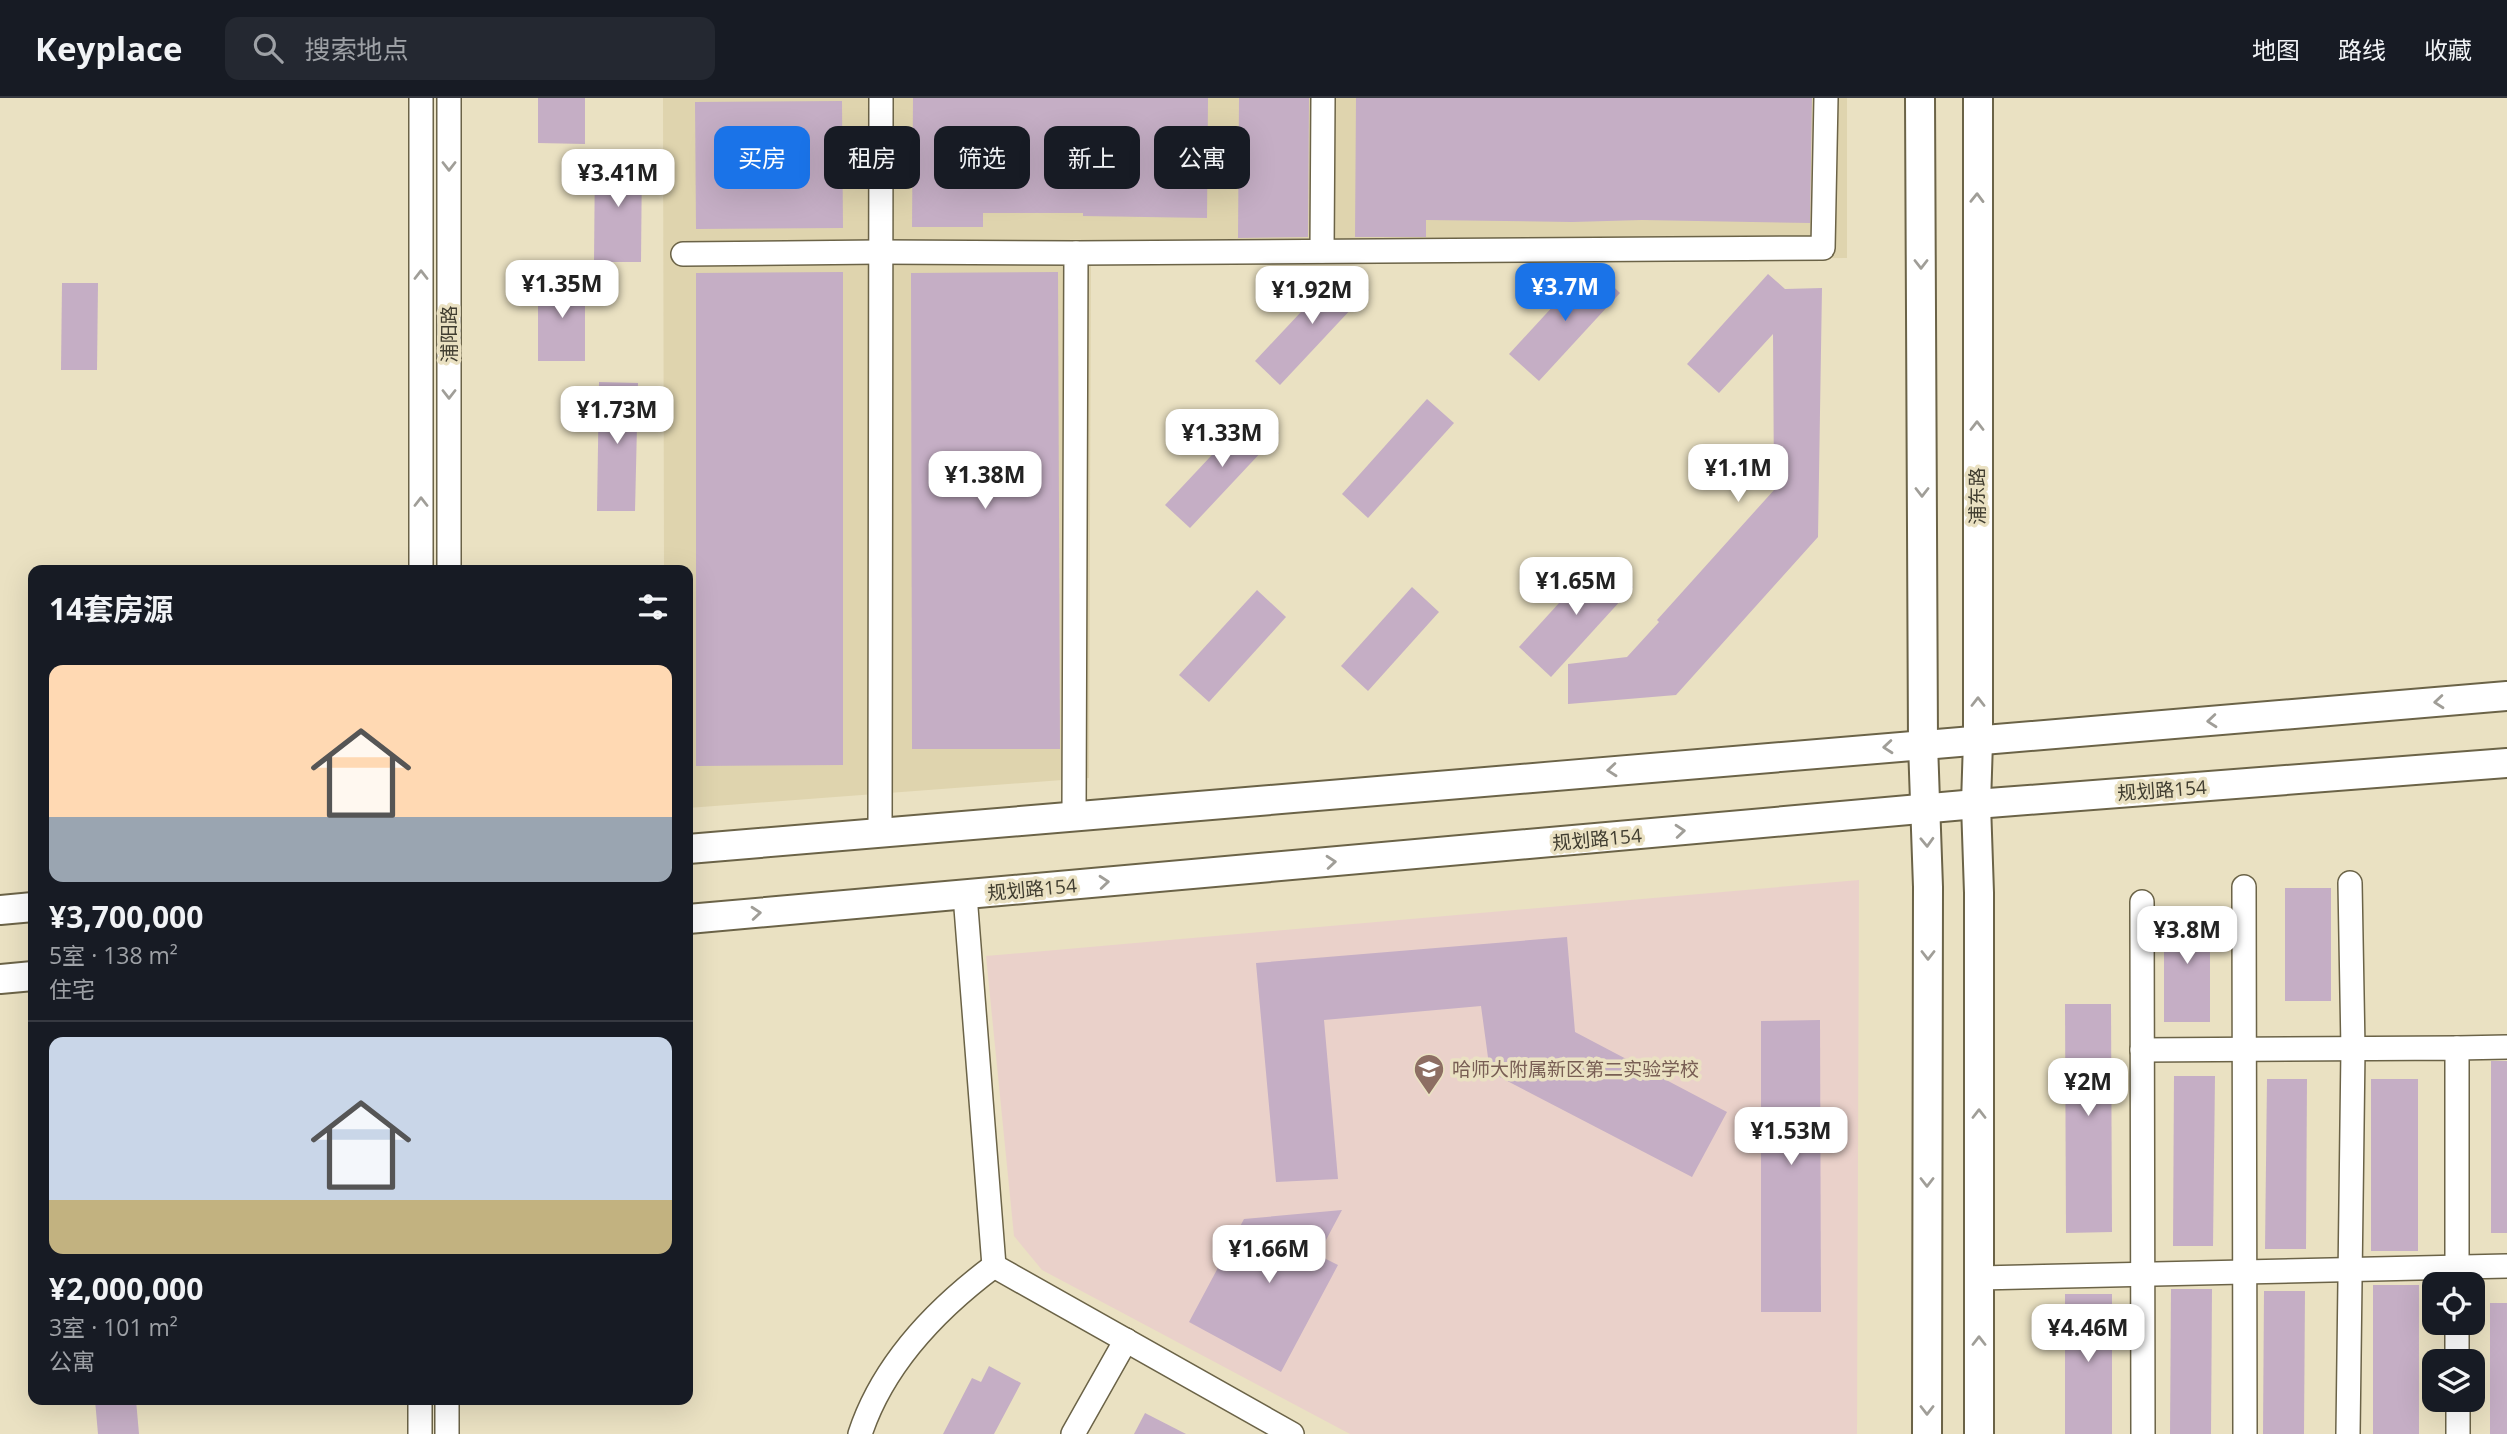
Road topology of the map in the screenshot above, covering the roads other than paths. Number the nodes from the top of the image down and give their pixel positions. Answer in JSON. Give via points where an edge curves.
{"nodes":[{"id":1,"x":421,"y":98,"type":"edge"},
{"id":2,"x":449,"y":98,"type":"edge"},
{"id":3,"x":881,"y":98,"type":"edge"},
{"id":4,"x":1323,"y":98,"type":"edge"},
{"id":5,"x":1826,"y":98,"type":"edge"},
{"id":6,"x":1920,"y":98,"type":"edge"},
{"id":7,"x":1978,"y":98,"type":"edge"},
{"id":8,"x":1322,"y":251,"type":"junction"},
{"id":9,"x":880,"y":252,"type":"junction"},
{"id":10,"x":1076,"y":253,"type":"junction"},
{"id":11,"x":683,"y":254,"type":"dead end"},
{"id":12,"x":421,"y":565,"type":"edge"},
{"id":13,"x":449,"y":565,"type":"edge"},
{"id":14,"x":2507,"y":696,"type":"edge"},
{"id":15,"x":1978,"y":741,"type":"junction"},
{"id":16,"x":1923,"y":744,"type":"junction"},
{"id":17,"x":2507,"y":764,"type":"edge"},
{"id":18,"x":1976,"y":804,"type":"junction"},
{"id":19,"x":1926,"y":810,"type":"junction"},
{"id":20,"x":1074,"y":816,"type":"junction"},
{"id":21,"x":880,"y":833,"type":"junction"},
{"id":22,"x":693,"y":849,"type":"edge"},
{"id":23,"x":2350,"y":883,"type":"dead end"},
{"id":24,"x":2244,"y":887,"type":"dead end"},
{"id":25,"x":965,"y":895,"type":"junction"},
{"id":26,"x":2142,"y":902,"type":"dead end"},
{"id":27,"x":28,"y":907,"type":"edge"},
{"id":28,"x":0,"y":910,"type":"edge"},
{"id":29,"x":693,"y":919,"type":"edge"},
{"id":30,"x":28,"y":976,"type":"edge"},
{"id":31,"x":0,"y":979,"type":"edge"},
{"id":32,"x":2507,"y":1047,"type":"edge"},
{"id":33,"x":2457,"y":1048,"type":"junction"},
{"id":34,"x":2353,"y":1049,"type":"junction"},
{"id":35,"x":2142,"y":1050,"type":"junction"},
{"id":36,"x":2244,"y":1050,"type":"junction"},
{"id":37,"x":994,"y":1266,"type":"junction"},
{"id":38,"x":2507,"y":1266,"type":"edge"},
{"id":39,"x":2348,"y":1270,"type":"junction"},
{"id":40,"x":2244,"y":1272,"type":"junction"},
{"id":41,"x":2457,"y":1272,"type":"edge"},
{"id":42,"x":2477,"y":1272,"type":"edge"},
{"id":43,"x":2143,"y":1274,"type":"junction"},
{"id":44,"x":2422,"y":1274,"type":"edge"},
{"id":45,"x":1979,"y":1278,"type":"junction"},
{"id":46,"x":1126,"y":1340,"type":"junction"},
{"id":47,"x":420,"y":1405,"type":"edge"},
{"id":48,"x":447,"y":1405,"type":"edge"},
{"id":49,"x":2458,"y":1412,"type":"edge"},
{"id":50,"x":420,"y":1434,"type":"edge"},
{"id":51,"x":447,"y":1434,"type":"edge"},
{"id":52,"x":860,"y":1434,"type":"edge"},
{"id":53,"x":1073,"y":1434,"type":"edge"},
{"id":54,"x":1292,"y":1434,"type":"edge"},
{"id":55,"x":1927,"y":1434,"type":"edge"},
{"id":56,"x":1979,"y":1434,"type":"edge"},
{"id":57,"x":2143,"y":1434,"type":"edge"},
{"id":58,"x":2245,"y":1434,"type":"edge"},
{"id":59,"x":2347,"y":1434,"type":"edge"},
{"id":60,"x":2458,"y":1434,"type":"edge"}],
"edges":[{"from":12,"to":1,"type":"street","name":"浦阳路","one_way":true},
{"from":2,"to":13,"type":"street","name":"浦阳路","one_way":true},
{"from":3,"to":9,"type":"street"},
{"from":4,"to":8,"type":"street"},
{"from":5,"to":8,"type":"street","via":[[1823,248]]},
{"from":6,"to":16,"type":"main road","one_way":true},
{"from":15,"to":7,"type":"main road","name":"浦东路","one_way":true},
{"from":8,"to":10,"type":"street"},
{"from":9,"to":10,"type":"street"},
{"from":9,"to":11,"type":"street"},
{"from":9,"to":21,"type":"street"},
{"from":10,"to":20,"type":"street"},
{"from":14,"to":15,"type":"main road","one_way":true},
{"from":15,"to":16,"type":"main road"},
{"from":15,"to":18,"type":"main road","name":"浦东路"},
{"from":16,"to":19,"type":"main road"},
{"from":16,"to":20,"type":"main road","one_way":true},
{"from":17,"to":18,"type":"main road","name":"规划路154"},
{"from":18,"to":19,"type":"main road","name":"规划路154"},
{"from":45,"to":18,"type":"main road","name":"浦东路","one_way":true},
{"from":25,"to":19,"type":"main road","name":"规划路154","one_way":true},
{"from":19,"to":55,"type":"main road","one_way":true},
{"from":20,"to":21,"type":"main road"},
{"from":21,"to":22,"type":"main road"},
{"from":23,"to":34,"type":"street"},
{"from":24,"to":36,"type":"street"},
{"from":29,"to":25,"type":"main road","name":"规划路154","one_way":true},
{"from":25,"to":37,"type":"street"},
{"from":26,"to":35,"type":"street"},
{"from":27,"to":28,"type":"main road"},
{"from":30,"to":31,"type":"main road"},
{"from":32,"to":33,"type":"street"},
{"from":33,"to":34,"type":"street"},
{"from":33,"to":41,"type":"street"},
{"from":34,"to":36,"type":"street"},
{"from":34,"to":39,"type":"street"},
{"from":35,"to":36,"type":"street"},
{"from":35,"to":43,"type":"street"},
{"from":36,"to":40,"type":"street"},
{"from":37,"to":46,"type":"street"},
{"from":37,"to":52,"type":"street","via":[[959,1292],[906,1349],[881,1384]]},
{"from":38,"to":42,"type":"street"},
{"from":39,"to":40,"type":"street"},
{"from":39,"to":44,"type":"street"},
{"from":39,"to":59,"type":"street"},
{"from":40,"to":43,"type":"street"},
{"from":40,"to":58,"type":"street"},
{"from":43,"to":45,"type":"street"},
{"from":43,"to":57,"type":"street"},
{"from":56,"to":45,"type":"main road","name":"浦东路","one_way":true},
{"from":46,"to":53,"type":"street"},
{"from":46,"to":54,"type":"street"},
{"from":47,"to":50,"type":"street"},
{"from":48,"to":51,"type":"street"},
{"from":49,"to":60,"type":"street"}]}
